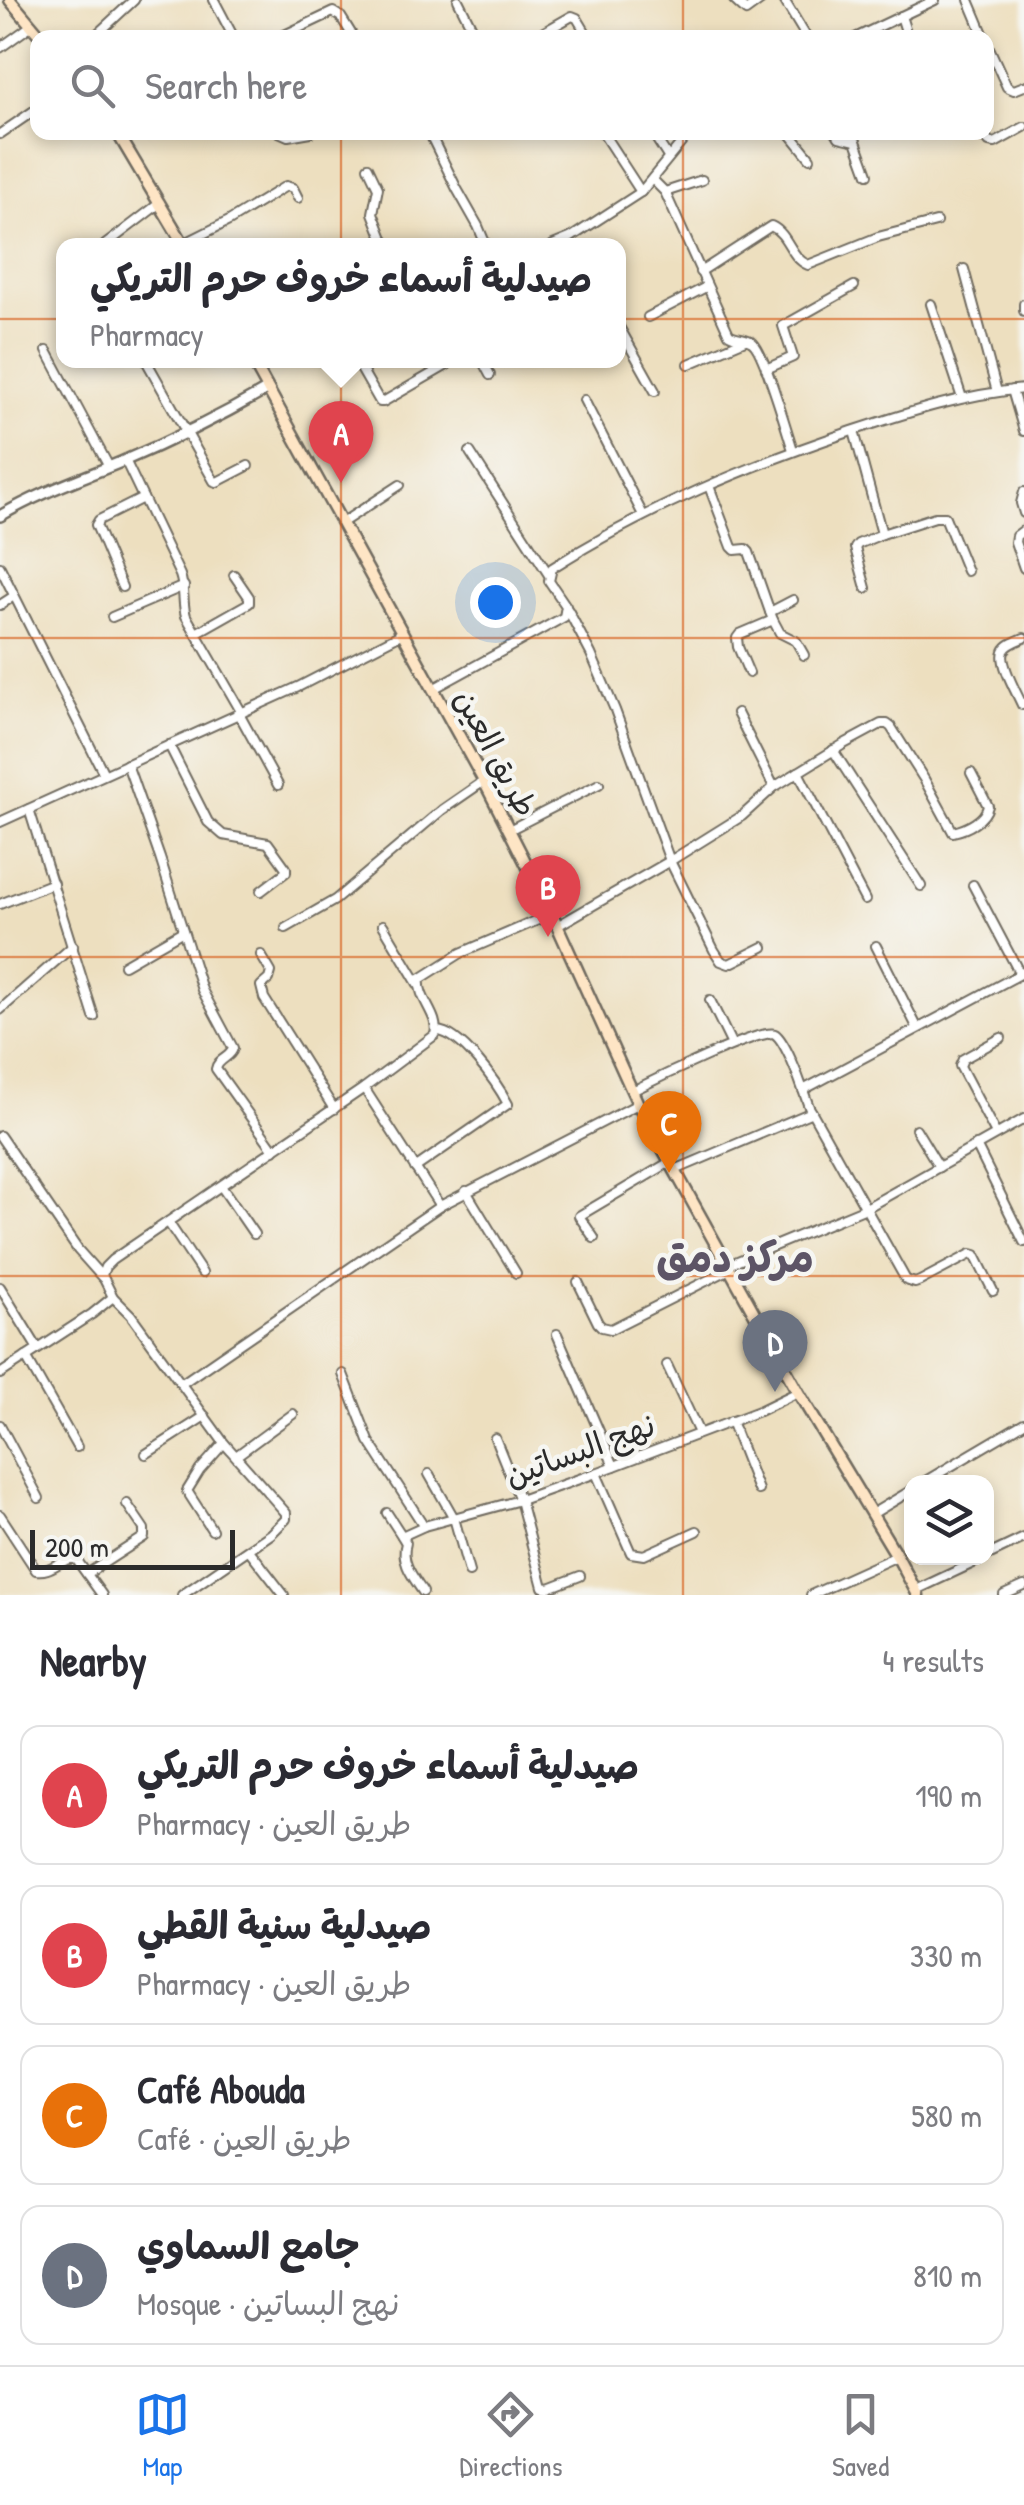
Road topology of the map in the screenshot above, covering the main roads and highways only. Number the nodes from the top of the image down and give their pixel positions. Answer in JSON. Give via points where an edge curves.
{"nodes":[{"id":1,"x":10,"y":0,"type":"edge"},
{"id":2,"x":35,"y":30,"type":"edge"},
{"id":3,"x":122,"y":140,"type":"edge"},
{"id":4,"x":180,"y":238,"type":"edge"},
{"id":5,"x":257,"y":368,"type":"edge"},
{"id":6,"x":917,"y":1593,"type":"edge"}],
"edges":[{"from":1,"to":2,"type":"main road"},
{"from":3,"to":4,"type":"main road"},
{"from":5,"to":6,"type":"main road","name":"طريق العين","via":[[484,781],[638,1104]]}]}
